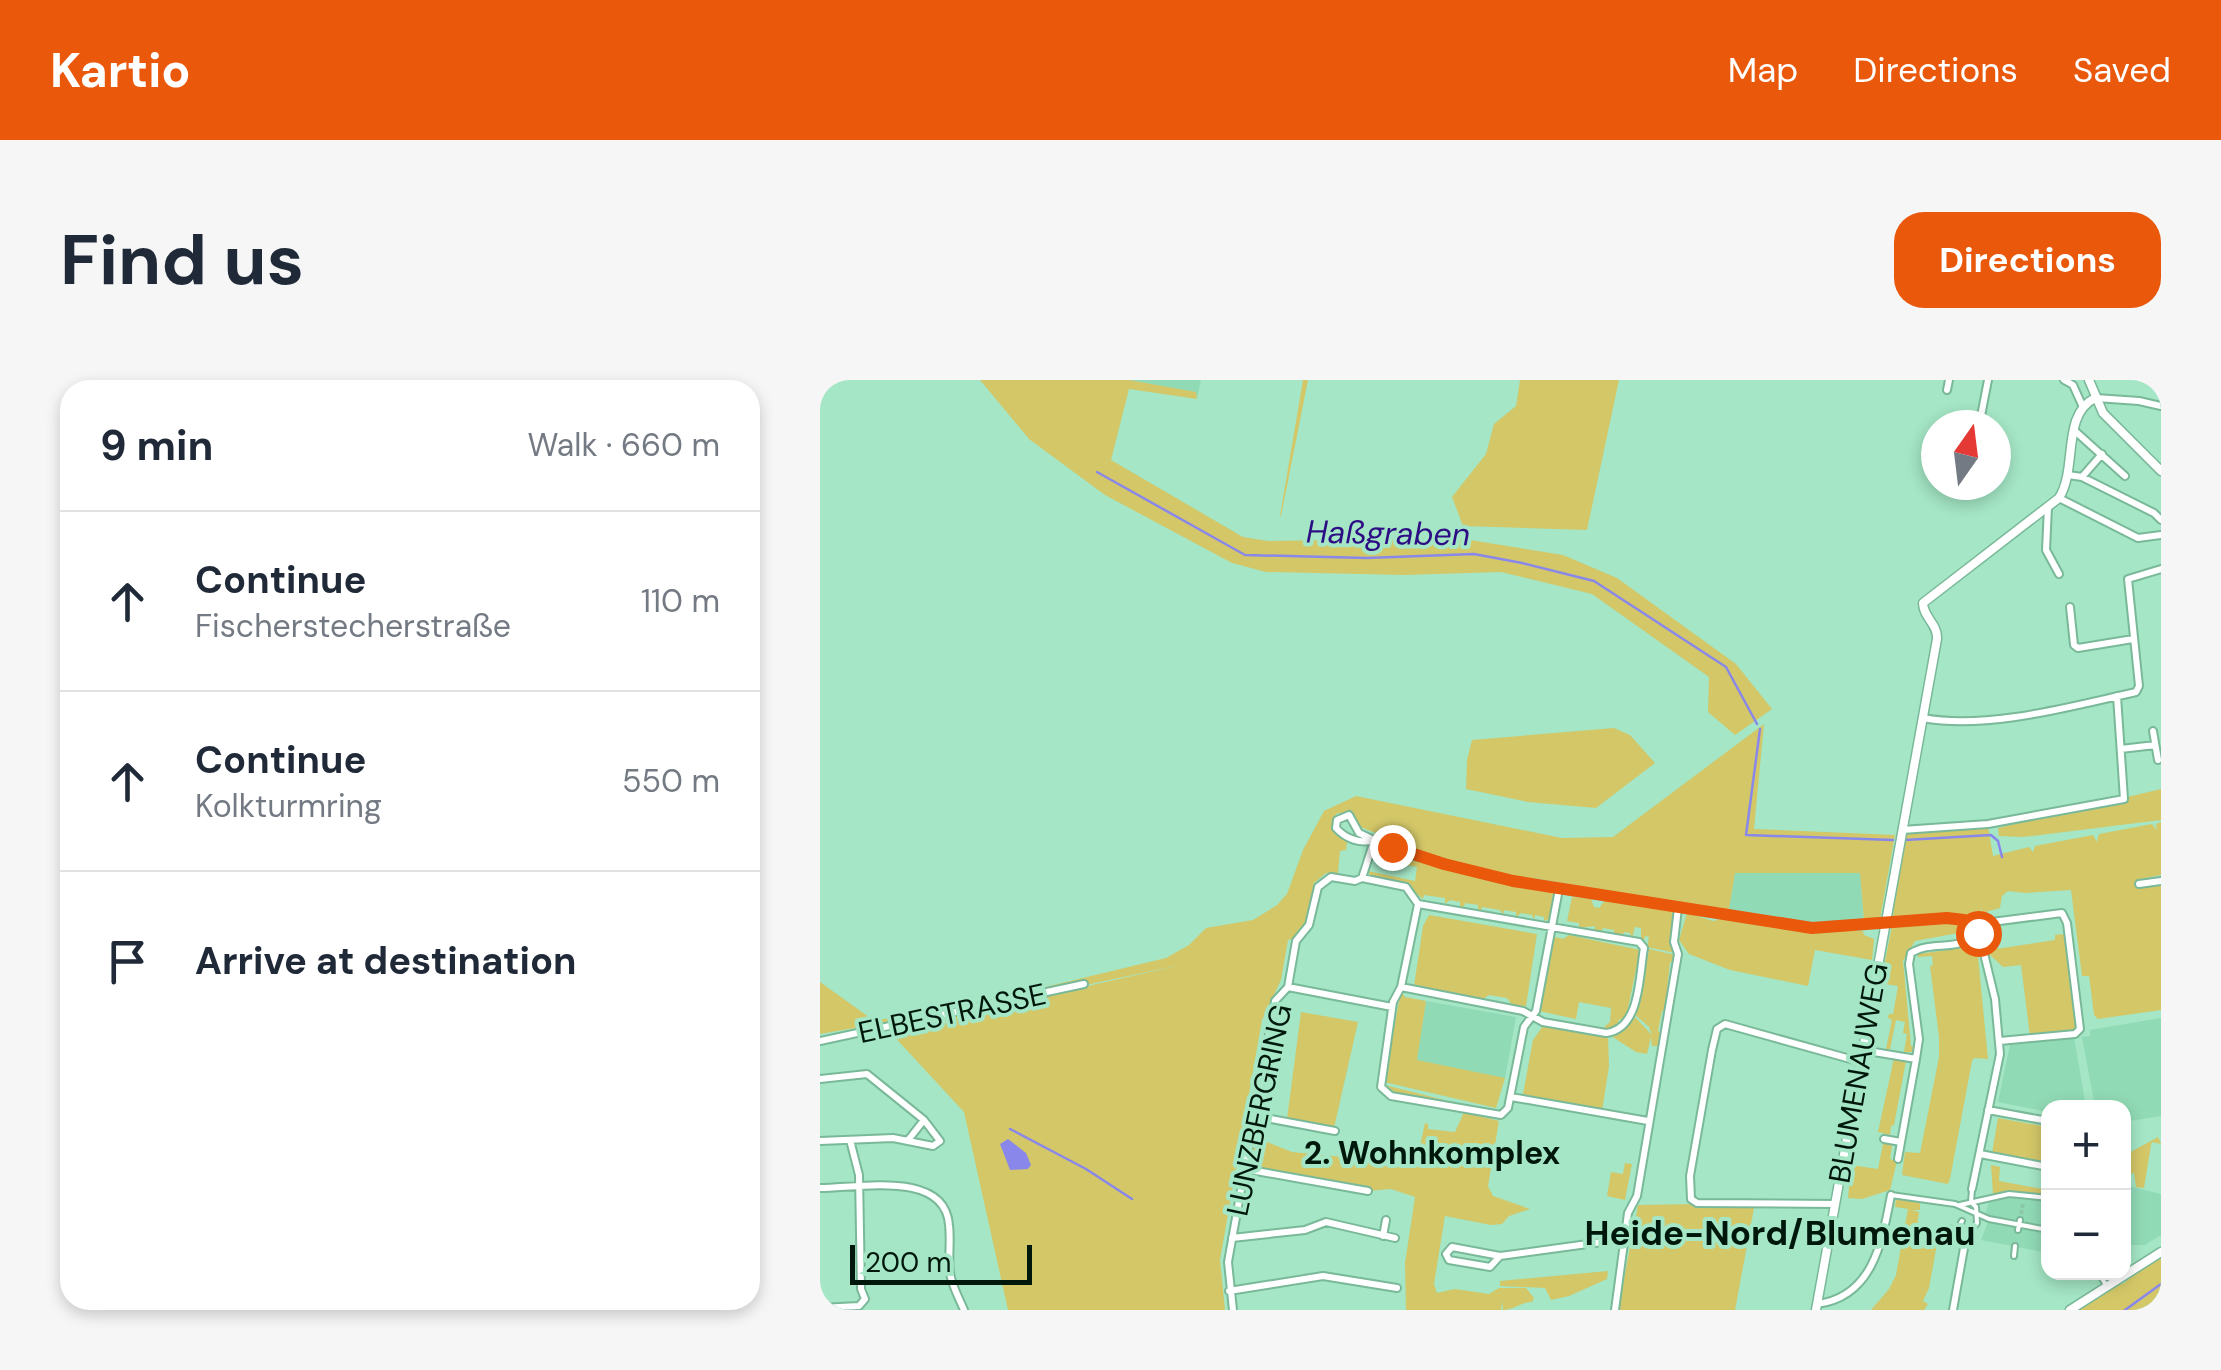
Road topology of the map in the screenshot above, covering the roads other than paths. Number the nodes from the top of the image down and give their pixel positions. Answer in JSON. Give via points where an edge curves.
{"nodes":[{"id":1,"x":1949,"y":380,"type":"edge"},
{"id":2,"x":1988,"y":380,"type":"edge"},
{"id":3,"x":2064,"y":380,"type":"edge"},
{"id":4,"x":2089,"y":380,"type":"edge"},
{"id":5,"x":1947,"y":390,"type":"dead end"},
{"id":6,"x":2095,"y":398,"type":"junction"},
{"id":7,"x":2082,"y":405,"type":"junction"},
{"id":8,"x":2161,"y":406,"type":"edge"},
{"id":9,"x":1981,"y":410,"type":"edge"},
{"id":10,"x":2074,"y":431,"type":"junction"},
{"id":11,"x":2102,"y":454,"type":"junction"},
{"id":12,"x":2161,"y":472,"type":"edge"},
{"id":13,"x":2068,"y":476,"type":"junction"},
{"id":14,"x":2124,"y":476,"type":"dead end"},
{"id":15,"x":2082,"y":477,"type":"junction"},
{"id":16,"x":2059,"y":498,"type":"junction"},
{"id":17,"x":2048,"y":507,"type":"junction"},
{"id":18,"x":2161,"y":520,"type":"edge"},
{"id":19,"x":2161,"y":536,"type":"edge"},
{"id":20,"x":2161,"y":569,"type":"edge"},
{"id":21,"x":2059,"y":574,"type":"dead end"},
{"id":22,"x":2070,"y":607,"type":"dead end"},
{"id":23,"x":2133,"y":639,"type":"junction"},
{"id":24,"x":2117,"y":696,"type":"junction"},
{"id":25,"x":1923,"y":718,"type":"junction"},
{"id":26,"x":2153,"y":732,"type":"dead end"},
{"id":27,"x":2155,"y":745,"type":"junction"},
{"id":28,"x":2121,"y":750,"type":"junction"},
{"id":29,"x":2158,"y":760,"type":"dead end"},
{"id":30,"x":1902,"y":830,"type":"junction"},
{"id":31,"x":1374,"y":840,"type":"junction"},
{"id":32,"x":1362,"y":878,"type":"junction"},
{"id":33,"x":2161,"y":881,"type":"edge"},
{"id":34,"x":2139,"y":884,"type":"dead end"},
{"id":35,"x":1559,"y":889,"type":"junction"},
{"id":36,"x":1418,"y":904,"type":"junction"},
{"id":37,"x":1678,"y":908,"type":"junction"},
{"id":38,"x":1885,"y":925,"type":"junction"},
{"id":39,"x":1552,"y":927,"type":"junction"},
{"id":40,"x":1977,"y":931,"type":"junction"},
{"id":41,"x":1084,"y":984,"type":"dead end"},
{"id":42,"x":1401,"y":986,"type":"junction"},
{"id":43,"x":1288,"y":987,"type":"junction"},
{"id":44,"x":1392,"y":1007,"type":"junction"},
{"id":45,"x":1534,"y":1016,"type":"junction"},
{"id":46,"x":820,"y":1041,"type":"edge"},
{"id":47,"x":2000,"y":1042,"type":"junction"},
{"id":48,"x":1862,"y":1050,"type":"junction"},
{"id":49,"x":1916,"y":1059,"type":"junction"},
{"id":50,"x":1860,"y":1062,"type":"junction"},
{"id":51,"x":820,"y":1080,"type":"edge"},
{"id":52,"x":1511,"y":1098,"type":"junction"},
{"id":53,"x":1988,"y":1110,"type":"junction"},
{"id":54,"x":1254,"y":1116,"type":"junction"},
{"id":55,"x":924,"y":1120,"type":"junction"},
{"id":56,"x":2041,"y":1121,"type":"edge"},
{"id":57,"x":1648,"y":1122,"type":"junction"},
{"id":58,"x":1335,"y":1131,"type":"dead end"},
{"id":59,"x":1884,"y":1139,"type":"dead end"},
{"id":60,"x":850,"y":1140,"type":"junction"},
{"id":61,"x":909,"y":1140,"type":"junction"},
{"id":62,"x":820,"y":1141,"type":"edge"},
{"id":63,"x":1901,"y":1142,"type":"junction"},
{"id":64,"x":1980,"y":1154,"type":"junction"},
{"id":65,"x":1898,"y":1160,"type":"dead end"},
{"id":66,"x":2041,"y":1165,"type":"edge"},
{"id":67,"x":1245,"y":1169,"type":"junction"},
{"id":68,"x":820,"y":1188,"type":"edge"},
{"id":69,"x":859,"y":1188,"type":"junction"},
{"id":70,"x":1368,"y":1191,"type":"dead end"},
{"id":71,"x":1892,"y":1196,"type":"joint"},
{"id":72,"x":1971,"y":1196,"type":"junction"},
{"id":73,"x":2025,"y":1196,"type":"junction"},
{"id":74,"x":2041,"y":1197,"type":"edge"},
{"id":75,"x":1835,"y":1204,"type":"junction"},
{"id":76,"x":1958,"y":1204,"type":"junction"},
{"id":77,"x":2023,"y":1204,"type":"tunnel mouth"},
{"id":78,"x":1975,"y":1214,"type":"junction"},
{"id":79,"x":1386,"y":1220,"type":"dead end"},
{"id":80,"x":2041,"y":1229,"type":"edge"},
{"id":81,"x":1944,"y":1232,"type":"dead end"},
{"id":82,"x":1383,"y":1236,"type":"junction"},
{"id":83,"x":1966,"y":1237,"type":"joint"},
{"id":84,"x":1232,"y":1238,"type":"junction"},
{"id":85,"x":1395,"y":1238,"type":"dead end"},
{"id":86,"x":1624,"y":1239,"type":"junction"},
{"id":87,"x":2016,"y":1246,"type":"dead end"},
{"id":88,"x":2161,"y":1252,"type":"edge"},
{"id":89,"x":1500,"y":1256,"type":"junction"},
{"id":90,"x":2014,"y":1256,"type":"dead end"},
{"id":91,"x":2103,"y":1280,"type":"edge"},
{"id":92,"x":2107,"y":1286,"type":"junction"},
{"id":93,"x":1397,"y":1288,"type":"dead end"},
{"id":94,"x":1230,"y":1291,"type":"junction"},
{"id":95,"x":1816,"y":1307,"type":"edge"},
{"id":96,"x":820,"y":1308,"type":"edge"},
{"id":97,"x":846,"y":1309,"type":"edge"},
{"id":98,"x":964,"y":1310,"type":"edge"},
{"id":99,"x":1234,"y":1310,"type":"edge"},
{"id":100,"x":1615,"y":1310,"type":"edge"},
{"id":101,"x":1953,"y":1310,"type":"edge"},
{"id":102,"x":2070,"y":1310,"type":"edge"}],
"edges":[{"from":1,"to":5,"type":"street"},
{"from":2,"to":9,"type":"street"},
{"from":3,"to":7,"type":"street"},
{"from":4,"to":6,"type":"street"},
{"from":6,"to":7,"type":"street"},
{"from":6,"to":8,"type":"street"},
{"from":6,"to":12,"type":"street"},
{"from":7,"to":10,"type":"street"},
{"from":10,"to":11,"type":"street"},
{"from":10,"to":13,"type":"street"},
{"from":11,"to":14,"type":"street"},
{"from":11,"to":15,"type":"street"},
{"from":13,"to":15,"type":"street"},
{"from":13,"to":16,"type":"street"},
{"from":15,"to":18,"type":"street"},
{"from":16,"to":17,"type":"street"},
{"from":16,"to":19,"type":"street","via":[[2138,538]]},
{"from":17,"to":21,"type":"street","via":[[2046,550]]},
{"from":17,"to":25,"type":"street","name":"BLUMENAUWEG","via":[[1923,602],[1938,634]]},
{"from":20,"to":23,"type":"street","via":[[2128,579]]},
{"from":22,"to":23,"type":"street","via":[[2078,648]]},
{"from":23,"to":24,"type":"street","via":[[2139,686]]},
{"from":24,"to":25,"type":"street","via":[[1987,721]]},
{"from":24,"to":28,"type":"street"},
{"from":25,"to":30,"type":"street","name":"BLUMENAUWEG"},
{"from":26,"to":27,"type":"street"},
{"from":27,"to":28,"type":"street"},
{"from":27,"to":29,"type":"street"},
{"from":28,"to":30,"type":"street","via":[[2124,799],[1988,824]]},
{"from":30,"to":38,"type":"street","name":"BLUMENAUWEG"},
{"from":31,"to":31,"type":"street","via":[[1359,833],[1349,815],[1336,820],[1341,834]]},
{"from":31,"to":32,"type":"street"},
{"from":31,"to":35,"type":"street","via":[[1476,873]]},
{"from":32,"to":36,"type":"street","via":[[1406,887]]},
{"from":32,"to":43,"type":"street","name":"LUNZBERGRING","via":[[1331,878],[1318,886],[1309,925],[1296,940]]},
{"from":33,"to":34,"type":"street"},
{"from":35,"to":37,"type":"street"},
{"from":35,"to":39,"type":"street"},
{"from":36,"to":39,"type":"street"},
{"from":36,"to":42,"type":"street"},
{"from":37,"to":38,"type":"street","via":[[1812,928]]},
{"from":37,"to":57,"type":"street","via":[[1678,954]]},
{"from":38,"to":40,"type":"street","via":[[1956,918]]},
{"from":38,"to":48,"type":"street","name":"BLUMENAUWEG"},
{"from":39,"to":45,"type":"street"},
{"from":39,"to":45,"type":"street","via":[[1639,942],[1644,948],[1633,1010],[1619,1030],[1606,1033]]},
{"from":40,"to":47,"type":"street"},
{"from":40,"to":47,"type":"street","via":[[1992,922],[2064,914],[2080,1029]]},
{"from":40,"to":49,"type":"street","via":[[1964,942],[1910,955]]},
{"from":41,"to":46,"type":"street","name":"ELBESTRASSE"},
{"from":42,"to":44,"type":"street"},
{"from":42,"to":45,"type":"street"},
{"from":43,"to":44,"type":"street"},
{"from":43,"to":54,"type":"street","name":"LUNZBERGRING","via":[[1275,1001]]},
{"from":44,"to":52,"type":"street","via":[[1382,1090],[1500,1116]]},
{"from":45,"to":52,"type":"street","via":[[1524,1027]]},
{"from":47,"to":53,"type":"street"},
{"from":48,"to":49,"type":"street"},
{"from":48,"to":50,"type":"street","name":"BLUMENAUWEG"},
{"from":49,"to":63,"type":"street"},
{"from":50,"to":75,"type":"street","name":"BLUMENAUWEG"},
{"from":50,"to":75,"type":"street","via":[[1719,1026],[1690,1176],[1697,1203]]},
{"from":51,"to":55,"type":"street","via":[[867,1074]]},
{"from":52,"to":57,"type":"street"},
{"from":53,"to":56,"type":"street"},
{"from":53,"to":64,"type":"street"},
{"from":54,"to":58,"type":"street"},
{"from":54,"to":67,"type":"street","name":"LUNZBERGRING"},
{"from":55,"to":61,"type":"street"},
{"from":55,"to":61,"type":"street","via":[[938,1144]]},
{"from":57,"to":86,"type":"street"},
{"from":59,"to":63,"type":"street"},
{"from":60,"to":61,"type":"street"},
{"from":60,"to":62,"type":"street"},
{"from":60,"to":69,"type":"street"},
{"from":63,"to":65,"type":"street"},
{"from":64,"to":66,"type":"street"},
{"from":64,"to":72,"type":"street"},
{"from":67,"to":70,"type":"street"},
{"from":67,"to":84,"type":"street","name":"LUNZBERGRING"},
{"from":68,"to":69,"type":"street"},
{"from":69,"to":97,"type":"street","via":[[865,1299]]},
{"from":69,"to":98,"type":"street","via":[[915,1188],[938,1198],[948,1218],[950,1274]]},
{"from":71,"to":76,"type":"street"},
{"from":71,"to":95,"type":"street","via":[[1864,1279]]},
{"from":72,"to":73,"type":"street"},
{"from":72,"to":76,"type":"street"},
{"from":72,"to":78,"type":"street"},
{"from":73,"to":74,"type":"street"},
{"from":73,"to":77,"type":"street"},
{"from":75,"to":95,"type":"street","name":"BLUMENAUWEG"},
{"from":76,"to":78,"type":"street"},
{"from":78,"to":80,"type":"street"},
{"from":78,"to":81,"type":"street","via":[[1958,1230]]},
{"from":78,"to":83,"type":"street","via":[[1977,1223]]},
{"from":79,"to":82,"type":"street"},
{"from":82,"to":84,"type":"street","via":[[1326,1222]]},
{"from":82,"to":85,"type":"street"},
{"from":83,"to":101,"type":"street"},
{"from":84,"to":94,"type":"street","name":"LUNZBERGRING"},
{"from":86,"to":89,"type":"street"},
{"from":86,"to":100,"type":"street"},
{"from":87,"to":90,"type":"street"},
{"from":88,"to":92,"type":"street"},
{"from":89,"to":89,"type":"street","via":[[1452,1247],[1446,1254],[1490,1267]]},
{"from":91,"to":92,"type":"street"},
{"from":92,"to":102,"type":"street"},
{"from":93,"to":94,"type":"street","via":[[1324,1276]]},
{"from":94,"to":99,"type":"street","name":"LUNZBERGRING"},
{"from":96,"to":97,"type":"street"}]}
